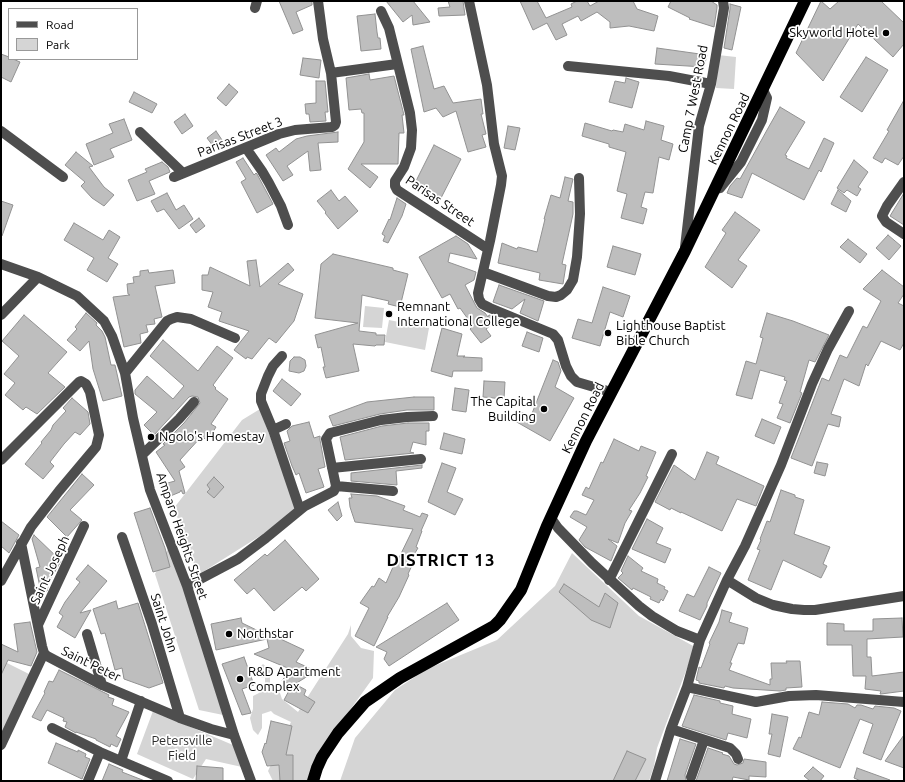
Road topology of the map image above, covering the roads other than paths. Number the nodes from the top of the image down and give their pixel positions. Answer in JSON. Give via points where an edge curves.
{"nodes":[{"id":1,"x":318,"y":1,"type":"edge"},
{"id":2,"x":469,"y":1,"type":"edge"},
{"id":3,"x":723,"y":1,"type":"edge"},
{"id":4,"x":805,"y":1,"type":"edge"},
{"id":5,"x":381,"y":10,"type":"dead end"},
{"id":6,"x":397,"y":64,"type":"junction"},
{"id":7,"x":568,"y":66,"type":"dead end"},
{"id":8,"x":331,"y":73,"type":"junction"},
{"id":9,"x":711,"y":84,"type":"junction"},
{"id":10,"x":1,"y":131,"type":"edge"},
{"id":11,"x":140,"y":132,"type":"dead end"},
{"id":12,"x":246,"y":148,"type":"junction"},
{"id":13,"x":63,"y":177,"type":"dead end"},
{"id":14,"x":579,"y":178,"type":"dead end"},
{"id":15,"x":904,"y":182,"type":"edge"},
{"id":16,"x":288,"y":225,"type":"dead end"},
{"id":17,"x":904,"y":234,"type":"edge"},
{"id":18,"x":488,"y":249,"type":"junction"},
{"id":19,"x":685,"y":251,"type":"junction"},
{"id":20,"x":1,"y":264,"type":"edge"},
{"id":21,"x":483,"y":272,"type":"junction"},
{"id":22,"x":38,"y":277,"type":"junction"},
{"id":23,"x":849,"y":312,"type":"dead end"},
{"id":24,"x":1,"y":315,"type":"edge"},
{"id":25,"x":235,"y":338,"type":"dead end"},
{"id":26,"x":282,"y":356,"type":"dead end"},
{"id":27,"x":125,"y":373,"type":"junction"},
{"id":28,"x":611,"y":392,"type":"junction"},
{"id":29,"x":194,"y":402,"type":"dead end"},
{"id":30,"x":433,"y":416,"type":"dead end"},
{"id":31,"x":286,"y":424,"type":"dead end"},
{"id":32,"x":273,"y":430,"type":"junction"},
{"id":33,"x":672,"y":454,"type":"dead end"},
{"id":34,"x":142,"y":455,"type":"junction"},
{"id":35,"x":421,"y":459,"type":"dead end"},
{"id":36,"x":1,"y":460,"type":"edge"},
{"id":37,"x":332,"y":468,"type":"junction"},
{"id":38,"x":336,"y":486,"type":"junction"},
{"id":39,"x":393,"y":491,"type":"dead end"},
{"id":40,"x":300,"y":510,"type":"junction"},
{"id":41,"x":552,"y":524,"type":"junction"},
{"id":42,"x":84,"y":526,"type":"dead end"},
{"id":43,"x":122,"y":537,"type":"dead end"},
{"id":44,"x":21,"y":543,"type":"junction"},
{"id":45,"x":609,"y":580,"type":"junction"},
{"id":46,"x":727,"y":580,"type":"junction"},
{"id":47,"x":1,"y":581,"type":"edge"},
{"id":48,"x":187,"y":586,"type":"junction"},
{"id":49,"x":904,"y":596,"type":"edge"},
{"id":50,"x":38,"y":625,"type":"junction"},
{"id":51,"x":87,"y":634,"type":"dead end"},
{"id":52,"x":700,"y":640,"type":"junction"},
{"id":53,"x":44,"y":653,"type":"junction"},
{"id":54,"x":102,"y":685,"type":"junction"},
{"id":55,"x":687,"y":687,"type":"junction"},
{"id":56,"x":141,"y":701,"type":"junction"},
{"id":57,"x":904,"y":702,"type":"edge"},
{"id":58,"x":180,"y":718,"type":"junction"},
{"id":59,"x":52,"y":728,"type":"dead end"},
{"id":60,"x":671,"y":729,"type":"junction"},
{"id":61,"x":234,"y":735,"type":"junction"},
{"id":62,"x":704,"y":740,"type":"junction"},
{"id":63,"x":1,"y":745,"type":"edge"},
{"id":64,"x":100,"y":752,"type":"junction"},
{"id":65,"x":738,"y":759,"type":"dead end"},
{"id":66,"x":121,"y":761,"type":"junction"},
{"id":67,"x":691,"y":777,"type":"dead end"},
{"id":68,"x":88,"y":781,"type":"edge"},
{"id":69,"x":168,"y":781,"type":"edge"},
{"id":70,"x":251,"y":781,"type":"edge"},
{"id":71,"x":313,"y":781,"type":"edge"},
{"id":72,"x":655,"y":781,"type":"edge"}],
"edges":[{"from":1,"to":8,"type":"street"},
{"from":2,"to":18,"type":"street","via":[[487,84],[494,144],[502,176]]},
{"from":3,"to":9,"type":"street","name":"Camp 7 West Road"},
{"from":4,"to":19,"type":"highway","name":"Kennon Road"},
{"from":5,"to":6,"type":"street","via":[[389,28]]},
{"from":6,"to":8,"type":"street"},
{"from":6,"to":18,"type":"street","name":"Parisas Street","via":[[410,113],[412,138],[411,148],[395,186],[397,190]]},
{"from":7,"to":9,"type":"street","via":[[669,76]]},
{"from":8,"to":12,"type":"street","name":"Parisas Street 3","via":[[336,122],[334,126],[279,134]]},
{"from":9,"to":19,"type":"street","name":"Camp 7 West Road","via":[[699,126]]},
{"from":10,"to":13,"type":"street"},
{"from":11,"to":12,"type":"street","name":"Parisas Street 3","via":[[178,175]]},
{"from":12,"to":16,"type":"street","via":[[266,177]]},
{"from":14,"to":21,"type":"street","via":[[577,257],[573,280],[567,290],[561,295],[548,296]]},
{"from":15,"to":17,"type":"street","via":[[882,216],[886,222]]},
{"from":18,"to":21,"type":"street"},
{"from":19,"to":28,"type":"highway","name":"Kennon Road"},
{"from":20,"to":22,"type":"street","name":"Amparo Heights Street"},
{"from":21,"to":28,"type":"street","via":[[478,292],[482,304],[553,334],[558,340],[571,376],[577,382]]},
{"from":22,"to":24,"type":"street"},
{"from":22,"to":27,"type":"street","name":"Amparo Heights Street","via":[[77,296],[104,321]]},
{"from":23,"to":46,"type":"street","via":[[812,384],[781,465]]},
{"from":25,"to":27,"type":"street","via":[[191,319],[177,317],[167,321]]},
{"from":26,"to":32,"type":"street","via":[[273,366],[261,394],[261,401]]},
{"from":27,"to":34,"type":"street","name":"Amparo Heights Street"},
{"from":28,"to":41,"type":"highway","name":"Kennon Road","via":[[586,441]]},
{"from":29,"to":34,"type":"street"},
{"from":30,"to":37,"type":"street","via":[[381,420],[330,433],[326,439]]},
{"from":31,"to":32,"type":"street"},
{"from":32,"to":40,"type":"street"},
{"from":33,"to":45,"type":"street"},
{"from":34,"to":48,"type":"street","name":"Amparo Heights Street","via":[[150,490]]},
{"from":35,"to":37,"type":"street"},
{"from":36,"to":44,"type":"street","via":[[79,382],[86,384],[99,435],[96,447],[47,505]]},
{"from":37,"to":38,"type":"street"},
{"from":38,"to":39,"type":"street"},
{"from":38,"to":40,"type":"street","via":[[331,493]]},
{"from":40,"to":48,"type":"street","via":[[238,559]]},
{"from":41,"to":45,"type":"street"},
{"from":41,"to":71,"type":"highway","name":"Kennon Road","via":[[521,590],[500,620],[400,678],[366,702],[338,733],[322,757]]},
{"from":42,"to":50,"type":"street","name":"Saint Joseph"},
{"from":43,"to":58,"type":"street","name":"Saint John","via":[[152,624]]},
{"from":44,"to":47,"type":"street"},
{"from":44,"to":50,"type":"street","name":"Saint Peter"},
{"from":45,"to":52,"type":"street","via":[[652,616],[677,631]]},
{"from":46,"to":49,"type":"street","via":[[756,598],[792,609],[815,610]]},
{"from":46,"to":52,"type":"street"},
{"from":48,"to":61,"type":"street","name":"Amparo Heights Street"},
{"from":50,"to":53,"type":"street","name":"Saint Peter"},
{"from":51,"to":54,"type":"street"},
{"from":52,"to":55,"type":"street"},
{"from":53,"to":54,"type":"street","name":"Saint Peter","via":[[52,660]]},
{"from":53,"to":63,"type":"street"},
{"from":54,"to":56,"type":"street","name":"Saint Peter"},
{"from":55,"to":57,"type":"street","via":[[756,702],[816,694]]},
{"from":55,"to":60,"type":"street"},
{"from":56,"to":58,"type":"street","name":"Saint Peter"},
{"from":56,"to":66,"type":"street"},
{"from":58,"to":61,"type":"street","name":"Saint Peter"},
{"from":59,"to":64,"type":"street"},
{"from":60,"to":62,"type":"street"},
{"from":60,"to":72,"type":"street"},
{"from":61,"to":70,"type":"street","name":"Amparo Heights Street"},
{"from":62,"to":65,"type":"street","via":[[730,748]]},
{"from":62,"to":67,"type":"street"},
{"from":64,"to":66,"type":"street"},
{"from":64,"to":68,"type":"street"},
{"from":66,"to":69,"type":"street"}]}
